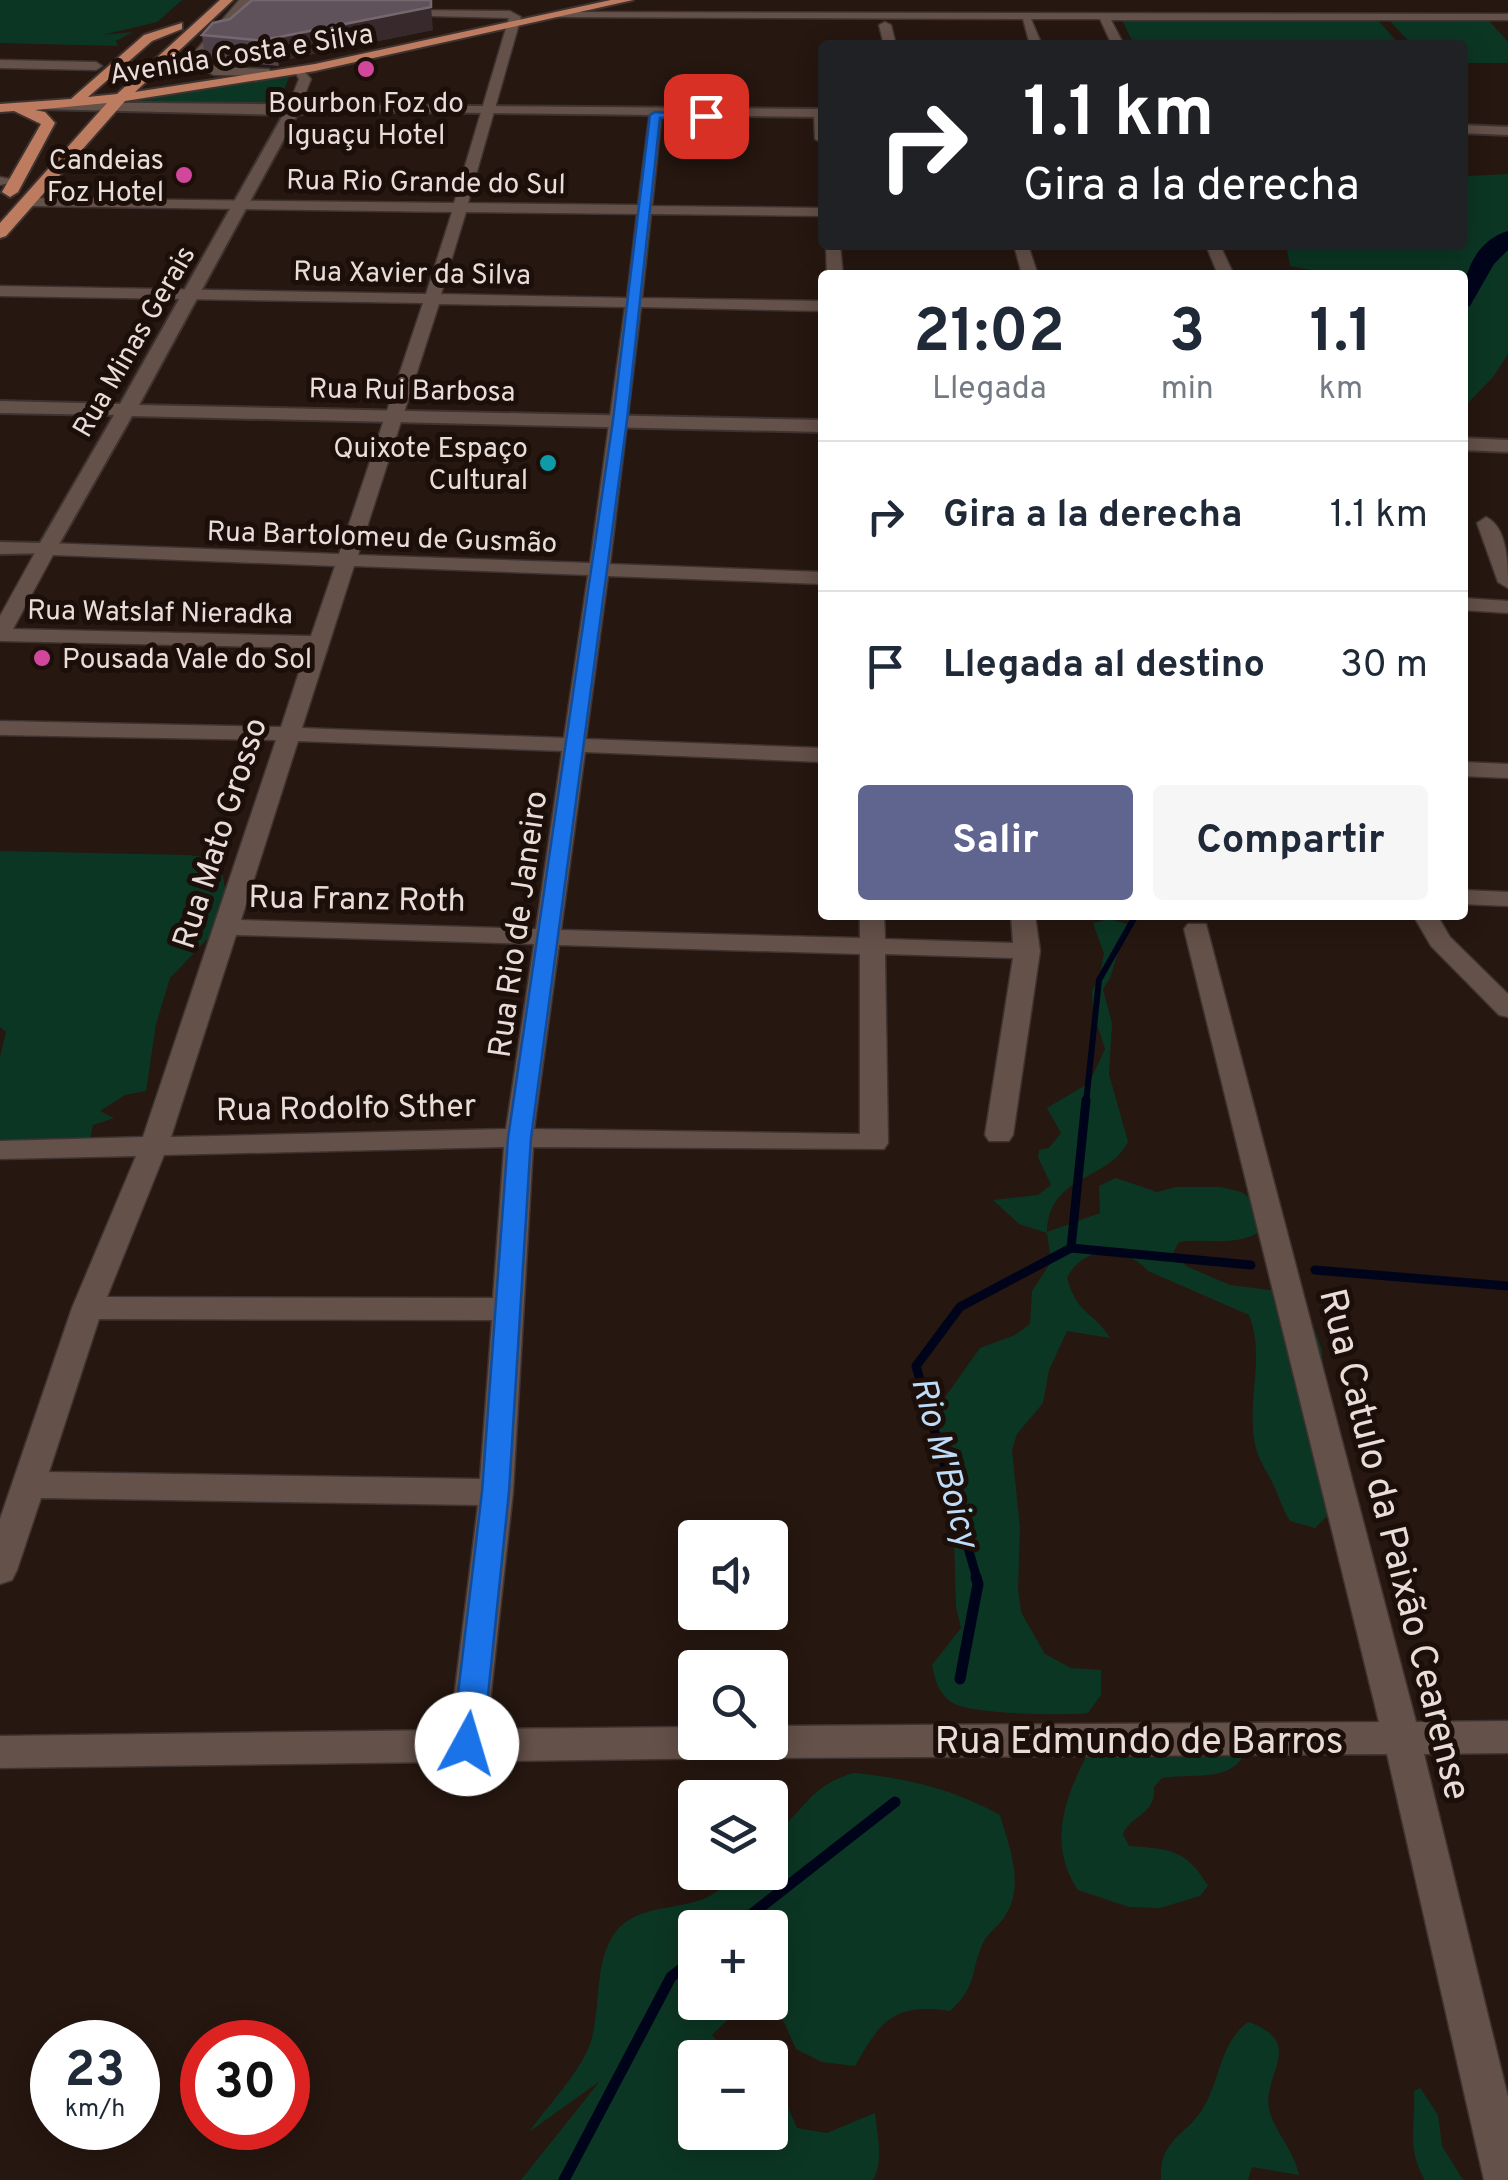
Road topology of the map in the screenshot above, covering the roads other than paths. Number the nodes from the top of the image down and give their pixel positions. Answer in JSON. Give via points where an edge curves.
{"nodes":[{"id":1,"x":207,"y":0,"type":"edge"},
{"id":2,"x":606,"y":0,"type":"edge"},
{"id":3,"x":627,"y":0,"type":"edge"},
{"id":4,"x":816,"y":0,"type":"edge"},
{"id":5,"x":960,"y":0,"type":"edge"},
{"id":6,"x":1128,"y":0,"type":"edge"},
{"id":7,"x":1242,"y":0,"type":"edge"},
{"id":8,"x":1385,"y":0,"type":"edge"},
{"id":9,"x":230,"y":6,"type":"edge"},
{"id":10,"x":249,"y":6,"type":"edge"},
{"id":11,"x":567,"y":8,"type":"edge"},
{"id":12,"x":387,"y":13,"type":"edge"},
{"id":13,"x":816,"y":16,"type":"junction"},
{"id":14,"x":964,"y":16,"type":"junction"},
{"id":15,"x":1104,"y":17,"type":"junction"},
{"id":16,"x":1137,"y":17,"type":"junction"},
{"id":17,"x":1254,"y":17,"type":"junction"},
{"id":18,"x":1400,"y":17,"type":"junction"},
{"id":19,"x":1508,"y":17,"type":"edge"},
{"id":20,"x":515,"y":22,"type":"junction"},
{"id":21,"x":1027,"y":22,"type":"dead end"},
{"id":22,"x":885,"y":24,"type":"dead end"},
{"id":23,"x":178,"y":26,"type":"junction"},
{"id":24,"x":212,"y":36,"type":"junction"},
{"id":25,"x":889,"y":40,"type":"edge"},
{"id":26,"x":1034,"y":40,"type":"edge"},
{"id":27,"x":1116,"y":40,"type":"edge"},
{"id":28,"x":174,"y":48,"type":"junction"},
{"id":29,"x":20,"y":51,"type":"dead end"},
{"id":30,"x":156,"y":65,"type":"junction"},
{"id":31,"x":1,"y":66,"type":"edge"},
{"id":32,"x":96,"y":66,"type":"dead end"},
{"id":33,"x":270,"y":72,"type":"junction"},
{"id":34,"x":302,"y":72,"type":"junction"},
{"id":35,"x":226,"y":80,"type":"junction"},
{"id":36,"x":187,"y":90,"type":"junction"},
{"id":37,"x":78,"y":99,"type":"junction"},
{"id":38,"x":109,"y":101,"type":"junction"},
{"id":39,"x":4,"y":107,"type":"edge"},
{"id":40,"x":142,"y":107,"type":"junction"},
{"id":41,"x":293,"y":109,"type":"junction"},
{"id":42,"x":489,"y":110,"type":"junction"},
{"id":43,"x":656,"y":113,"type":"junction"},
{"id":44,"x":818,"y":115,"type":"edge"},
{"id":45,"x":1468,"y":127,"type":"edge"},
{"id":46,"x":1508,"y":128,"type":"edge"},
{"id":47,"x":86,"y":134,"type":"junction"},
{"id":48,"x":6,"y":189,"type":"edge"},
{"id":49,"x":29,"y":202,"type":"junction"},
{"id":50,"x":242,"y":204,"type":"junction"},
{"id":51,"x":458,"y":206,"type":"junction"},
{"id":52,"x":645,"y":207,"type":"junction"},
{"id":53,"x":818,"y":212,"type":"edge"},
{"id":54,"x":0,"y":233,"type":"edge"},
{"id":55,"x":0,"y":291,"type":"edge"},
{"id":56,"x":194,"y":293,"type":"junction"},
{"id":57,"x":433,"y":297,"type":"junction"},
{"id":58,"x":632,"y":302,"type":"junction"},
{"id":59,"x":818,"y":306,"type":"edge"},
{"id":60,"x":0,"y":407,"type":"edge"},
{"id":61,"x":127,"y":409,"type":"junction"},
{"id":62,"x":392,"y":416,"type":"junction"},
{"id":63,"x":620,"y":420,"type":"junction"},
{"id":64,"x":818,"y":426,"type":"edge"},
{"id":65,"x":1468,"y":444,"type":"edge"},
{"id":66,"x":1508,"y":446,"type":"edge"},
{"id":67,"x":1486,"y":523,"type":"dead end"},
{"id":68,"x":0,"y":548,"type":"edge"},
{"id":69,"x":46,"y":550,"type":"junction"},
{"id":70,"x":345,"y":563,"type":"junction"},
{"id":71,"x":598,"y":572,"type":"junction"},
{"id":72,"x":818,"y":578,"type":"edge"},
{"id":73,"x":1508,"y":582,"type":"edge"},
{"id":74,"x":1468,"y":604,"type":"edge"},
{"id":75,"x":1508,"y":607,"type":"edge"},
{"id":76,"x":0,"y":635,"type":"edge"},
{"id":77,"x":320,"y":642,"type":"junction"},
{"id":78,"x":0,"y":728,"type":"edge"},
{"id":79,"x":287,"y":734,"type":"junction"},
{"id":80,"x":575,"y":748,"type":"junction"},
{"id":81,"x":818,"y":755,"type":"edge"},
{"id":82,"x":1468,"y":770,"type":"edge"},
{"id":83,"x":1508,"y":771,"type":"edge"},
{"id":84,"x":1468,"y":897,"type":"edge"},
{"id":85,"x":1508,"y":899,"type":"edge"},
{"id":86,"x":872,"y":920,"type":"edge"},
{"id":87,"x":1024,"y":920,"type":"edge"},
{"id":88,"x":1428,"y":920,"type":"edge"},
{"id":89,"x":224,"y":927,"type":"junction"},
{"id":90,"x":1197,"y":929,"type":"dead end"},
{"id":91,"x":550,"y":935,"type":"junction"},
{"id":92,"x":873,"y":946,"type":"junction"},
{"id":93,"x":1028,"y":951,"type":"junction"},
{"id":94,"x":1508,"y":1009,"type":"edge"},
{"id":95,"x":1000,"y":1136,"type":"dead end"},
{"id":96,"x":520,"y":1138,"type":"junction"},
{"id":97,"x":154,"y":1146,"type":"junction"},
{"id":98,"x":0,"y":1150,"type":"edge"},
{"id":99,"x":88,"y":1308,"type":"junction"},
{"id":100,"x":507,"y":1309,"type":"junction"},
{"id":101,"x":28,"y":1486,"type":"junction"},
{"id":102,"x":496,"y":1492,"type":"junction"},
{"id":103,"x":0,"y":1570,"type":"edge"},
{"id":104,"x":1508,"y":1737,"type":"edge"},
{"id":105,"x":1402,"y":1738,"type":"junction"},
{"id":106,"x":678,"y":1742,"type":"edge"},
{"id":107,"x":788,"y":1742,"type":"edge"},
{"id":108,"x":467,"y":1744,"type":"junction"},
{"id":109,"x":0,"y":1752,"type":"edge"},
{"id":110,"x":1506,"y":2180,"type":"edge"}],
"edges":[{"from":1,"to":23,"type":"main road"},
{"from":2,"to":11,"type":"main road","name":"Avenida Costa e Silva"},
{"from":3,"to":11,"type":"main road","name":"Avenida Costa e Silva"},
{"from":4,"to":13,"type":"street"},
{"from":5,"to":14,"type":"street"},
{"from":6,"to":16,"type":"street"},
{"from":7,"to":17,"type":"street"},
{"from":8,"to":18,"type":"street"},
{"from":9,"to":10,"type":"street"},
{"from":9,"to":24,"type":"street"},
{"from":9,"to":28,"type":"main road"},
{"from":11,"to":13,"type":"street"},
{"from":11,"to":20,"type":"main road","name":"Avenida Costa e Silva"},
{"from":12,"to":20,"type":"street","via":[[502,14]]},
{"from":13,"to":14,"type":"street"},
{"from":14,"to":15,"type":"street"},
{"from":15,"to":16,"type":"street"},
{"from":15,"to":27,"type":"street"},
{"from":16,"to":17,"type":"street"},
{"from":17,"to":18,"type":"street"},
{"from":18,"to":19,"type":"street"},
{"from":20,"to":33,"type":"main road","name":"Avenida Costa e Silva"},
{"from":20,"to":34,"type":"main road","name":"Avenida Costa e Silva"},
{"from":20,"to":42,"type":"street","name":"Rua Mato Grosso"},
{"from":21,"to":26,"type":"street"},
{"from":22,"to":25,"type":"street"},
{"from":23,"to":37,"type":"main road","via":[[148,38]]},
{"from":23,"to":38,"type":"main road"},
{"from":24,"to":28,"type":"main road"},
{"from":24,"to":33,"type":"street","via":[[192,62],[200,68]]},
{"from":28,"to":30,"type":"main road"},
{"from":29,"to":31,"type":"street"},
{"from":30,"to":35,"type":"main road","via":[[176,78]]},
{"from":30,"to":38,"type":"main road"},
{"from":31,"to":32,"type":"street"},
{"from":33,"to":35,"type":"main road","name":"Avenida Costa e Silva"},
{"from":34,"to":36,"type":"main road","name":"Avenida Costa e Silva"},
{"from":34,"to":41,"type":"street","name":"Rua Minas Gerais"},
{"from":35,"to":38,"type":"main road","name":"Avenida Costa e Silva"},
{"from":36,"to":38,"type":"main road","name":"Avenida Costa e Silva"},
{"from":36,"to":40,"type":"main road"},
{"from":37,"to":38,"type":"main road"},
{"from":37,"to":39,"type":"main road"},
{"from":38,"to":39,"type":"main road"},
{"from":38,"to":40,"type":"main road"},
{"from":38,"to":47,"type":"main road"},
{"from":38,"to":48,"type":"main road"},
{"from":39,"to":48,"type":"main road","via":[[48,122]]},
{"from":40,"to":41,"type":"main road"},
{"from":40,"to":47,"type":"main road"},
{"from":41,"to":42,"type":"main road"},
{"from":41,"to":50,"type":"main road","name":"Rua Minas Gerais"},
{"from":42,"to":43,"type":"main road"},
{"from":42,"to":51,"type":"street","name":"Rua Mato Grosso"},
{"from":43,"to":44,"type":"main road"},
{"from":43,"to":52,"type":"street","name":"Rua Rio de Janeiro"},
{"from":45,"to":46,"type":"main road"},
{"from":47,"to":49,"type":"main road"},
{"from":49,"to":50,"type":"street","name":"Rua Rio Grande do Sul"},
{"from":49,"to":54,"type":"main road"},
{"from":50,"to":51,"type":"street","name":"Rua Rio Grande do Sul"},
{"from":50,"to":56,"type":"main road","name":"Rua Minas Gerais"},
{"from":51,"to":52,"type":"street","name":"Rua Rio Grande do Sul"},
{"from":51,"to":57,"type":"street","name":"Rua Mato Grosso"},
{"from":52,"to":53,"type":"street","name":"Rua Rio Grande do Sul"},
{"from":52,"to":58,"type":"street","name":"Rua Rio de Janeiro"},
{"from":55,"to":56,"type":"street","name":"Rua Xavier da Silva"},
{"from":56,"to":57,"type":"street","name":"Rua Xavier da Silva"},
{"from":56,"to":61,"type":"main road","name":"Rua Minas Gerais"},
{"from":57,"to":58,"type":"street","name":"Rua Xavier da Silva"},
{"from":57,"to":62,"type":"street","name":"Rua Mato Grosso"},
{"from":58,"to":59,"type":"street","name":"Rua Xavier da Silva"},
{"from":58,"to":63,"type":"street","name":"Rua Rio de Janeiro"},
{"from":60,"to":61,"type":"main road","name":"Rua Rui Barbosa"},
{"from":61,"to":62,"type":"main road","name":"Rua Rui Barbosa"},
{"from":61,"to":69,"type":"main road","name":"Rua Minas Gerais"},
{"from":62,"to":63,"type":"main road","name":"Rua Rui Barbosa"},
{"from":62,"to":70,"type":"street","name":"Rua Mato Grosso"},
{"from":63,"to":64,"type":"main road","name":"Rua Rui Barbosa"},
{"from":63,"to":71,"type":"street","name":"Rua Rio de Janeiro"},
{"from":65,"to":66,"type":"main road"},
{"from":67,"to":73,"type":"street"},
{"from":68,"to":69,"type":"main road","name":"Rua Bartolomeu de Gusmão"},
{"from":69,"to":70,"type":"street","name":"Rua Bartolomeu de Gusmão"},
{"from":69,"to":76,"type":"street","name":"Rua Minas Gerais"},
{"from":70,"to":71,"type":"street","name":"Rua Bartolomeu de Gusmão"},
{"from":70,"to":77,"type":"street","name":"Rua Mato Grosso"},
{"from":71,"to":72,"type":"street","name":"Rua Bartolomeu de Gusmão"},
{"from":71,"to":80,"type":"street","name":"Rua Rio de Janeiro"},
{"from":74,"to":75,"type":"street"},
{"from":76,"to":77,"type":"street","name":"Rua Watslaf Nieradka"},
{"from":77,"to":79,"type":"street","name":"Rua Mato Grosso"},
{"from":78,"to":79,"type":"street"},
{"from":79,"to":80,"type":"street"},
{"from":79,"to":89,"type":"street","name":"Rua Mato Grosso"},
{"from":80,"to":81,"type":"street"},
{"from":80,"to":91,"type":"street","name":"Rua Rio de Janeiro"},
{"from":82,"to":83,"type":"street"},
{"from":84,"to":85,"type":"street"},
{"from":86,"to":92,"type":"street"},
{"from":87,"to":93,"type":"street"},
{"from":88,"to":94,"type":"street"},
{"from":89,"to":91,"type":"street","name":"Rua Franz Roth"},
{"from":89,"to":97,"type":"street","name":"Rua Mato Grosso"},
{"from":90,"to":105,"type":"street","name":"Rua Catulo da Paixão Cearense"},
{"from":91,"to":92,"type":"street","name":"Rua Franz Roth"},
{"from":91,"to":96,"type":"street","name":"Rua Rio de Janeiro"},
{"from":92,"to":93,"type":"street","name":"Rua Franz Roth"},
{"from":92,"to":96,"type":"street","name":"Rua Rodolfo Sther","via":[[874,1143]]},
{"from":93,"to":95,"type":"street"},
{"from":96,"to":97,"type":"street","name":"Rua Rodolfo Sther"},
{"from":96,"to":100,"type":"street","name":"Rua Rio de Janeiro"},
{"from":97,"to":98,"type":"street","name":"Rua Rodolfo Sther"},
{"from":97,"to":99,"type":"street","name":"Rua Mato Grosso"},
{"from":99,"to":100,"type":"street"},
{"from":99,"to":101,"type":"street","name":"Rua Mato Grosso"},
{"from":100,"to":102,"type":"street","name":"Rua Rio de Janeiro"},
{"from":101,"to":102,"type":"street"},
{"from":101,"to":103,"type":"street","name":"Rua Mato Grosso"},
{"from":102,"to":108,"type":"street","name":"Rua Rio de Janeiro"},
{"from":104,"to":105,"type":"street","name":"Rua Edmundo de Barros"},
{"from":105,"to":107,"type":"street","name":"Rua Edmundo de Barros"},
{"from":105,"to":110,"type":"street","name":"Rua Catulo da Paixão Cearense"},
{"from":106,"to":108,"type":"street"},
{"from":108,"to":109,"type":"street"}]}
